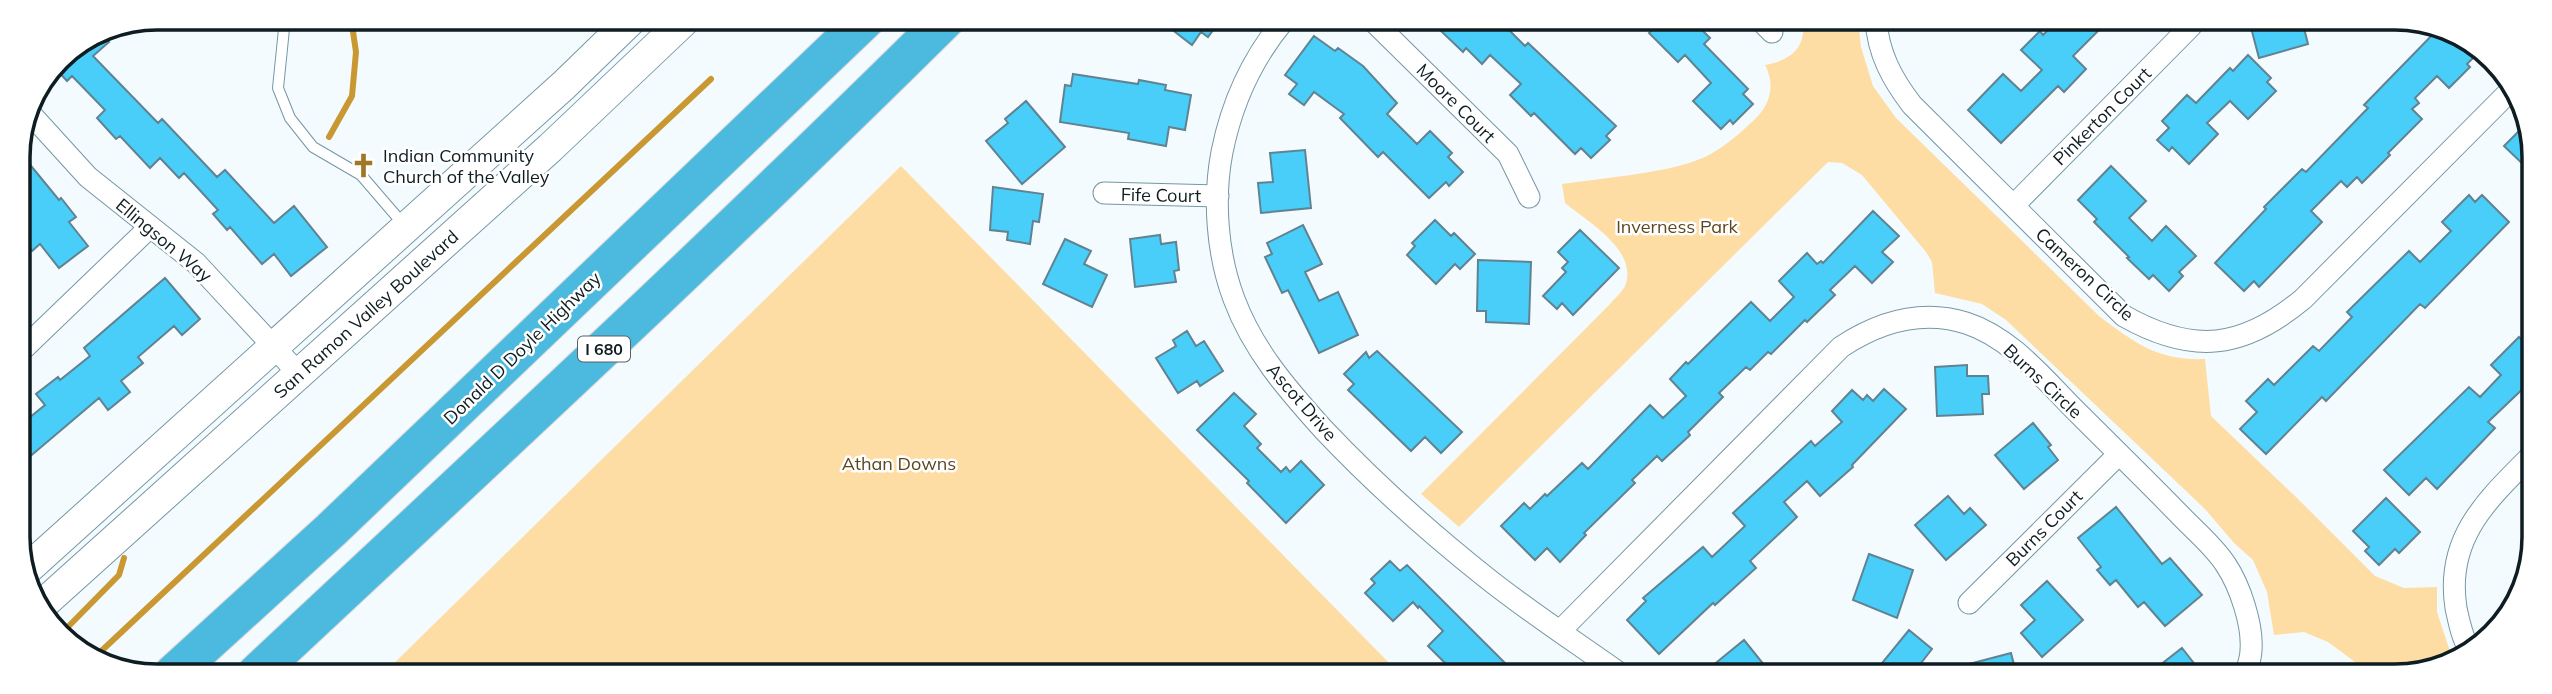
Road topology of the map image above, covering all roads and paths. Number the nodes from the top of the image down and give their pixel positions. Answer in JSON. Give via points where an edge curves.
{"nodes":[{"id":1,"x":285,"y":30,"type":"edge"},
{"id":2,"x":621,"y":30,"type":"edge"},
{"id":3,"x":674,"y":30,"type":"edge"},
{"id":4,"x":854,"y":30,"type":"edge"},
{"id":5,"x":935,"y":30,"type":"edge"},
{"id":6,"x":1277,"y":30,"type":"edge"},
{"id":7,"x":1382,"y":30,"type":"edge"},
{"id":8,"x":1878,"y":30,"type":"edge"},
{"id":9,"x":2186,"y":30,"type":"edge"},
{"id":10,"x":2506,"y":95,"type":"edge"},
{"id":11,"x":35,"y":119,"type":"edge"},
{"id":12,"x":1104,"y":194,"type":"dead end"},
{"id":13,"x":1218,"y":196,"type":"junction"},
{"id":14,"x":1529,"y":197,"type":"dead end"},
{"id":15,"x":2014,"y":205,"type":"junction"},
{"id":16,"x":150,"y":227,"type":"junction"},
{"id":17,"x":406,"y":227,"type":"junction"},
{"id":18,"x":30,"y":342,"type":"edge"},
{"id":19,"x":275,"y":347,"type":"junction"},
{"id":20,"x":299,"y":374,"type":"junction"},
{"id":21,"x":2119,"y":454,"type":"junction"},
{"id":22,"x":2522,"y":466,"type":"edge"},
{"id":23,"x":33,"y":564,"type":"edge"},
{"id":24,"x":47,"y":601,"type":"edge"},
{"id":25,"x":1969,"y":603,"type":"dead end"},
{"id":26,"x":1560,"y":631,"type":"junction"},
{"id":27,"x":2466,"y":643,"type":"edge"},
{"id":28,"x":184,"y":664,"type":"edge"},
{"id":29,"x":267,"y":664,"type":"edge"},
{"id":30,"x":1606,"y":664,"type":"edge"},
{"id":31,"x":2248,"y":664,"type":"edge"}],
"edges":[{"from":1,"to":17,"type":"lane","via":[[278,88],[290,118],[313,147],[361,175]]},
{"from":2,"to":17,"type":"main road","name":"San Ramon Valley Boulevard"},
{"from":3,"to":20,"type":"main road","name":"San Ramon Valley Boulevard"},
{"from":4,"to":28,"type":"highway","name":"Donald D Doyle Highway","via":[[331,530]]},
{"from":5,"to":29,"type":"highway","number":"I 680","via":[[682,275]]},
{"from":6,"to":13,"type":"street","name":"Ascot Drive","via":[[1238,95],[1224,142]]},
{"from":7,"to":14,"type":"street","name":"Moore Court","via":[[1508,155]]},
{"from":8,"to":15,"type":"street","name":"Cameron Circle","via":[[1882,57],[1903,94]]},
{"from":9,"to":15,"type":"street","name":"Pinkerton Court"},
{"from":10,"to":15,"type":"street","name":"Cameron Circle","via":[[2303,299],[2281,317],[2237,337],[2186,341],[2124,316]]},
{"from":11,"to":16,"type":"street","name":"Ellingson Way","via":[[88,177]]},
{"from":12,"to":13,"type":"street","name":"Fife Court"},
{"from":13,"to":26,"type":"street","name":"Ascot Drive","via":[[1222,252],[1234,299],[1275,374],[1339,446],[1410,514],[1490,581]]},
{"from":16,"to":18,"type":"street"},
{"from":16,"to":19,"type":"street","name":"Ellingson Way","via":[[196,263]]},
{"from":17,"to":19,"type":"main road","name":"San Ramon Valley Boulevard"},
{"from":19,"to":20,"type":"street","name":"Ellingson Way"},
{"from":19,"to":23,"type":"main road","name":"San Ramon Valley Boulevard"},
{"from":20,"to":24,"type":"main road","name":"San Ramon Valley Boulevard"},
{"from":21,"to":25,"type":"street","name":"Burns Court"},
{"from":21,"to":26,"type":"street","name":"Burns Circle","via":[[2022,358],[1983,330],[1935,317],[1889,322],[1856,337],[1828,358]]},
{"from":21,"to":31,"type":"street","name":"Burns Circle","via":[[2226,564],[2245,603],[2252,649]]},
{"from":22,"to":27,"type":"street","via":[[2477,513],[2459,550],[2454,597]]},
{"from":26,"to":30,"type":"street","name":"Ascot Drive"}]}
